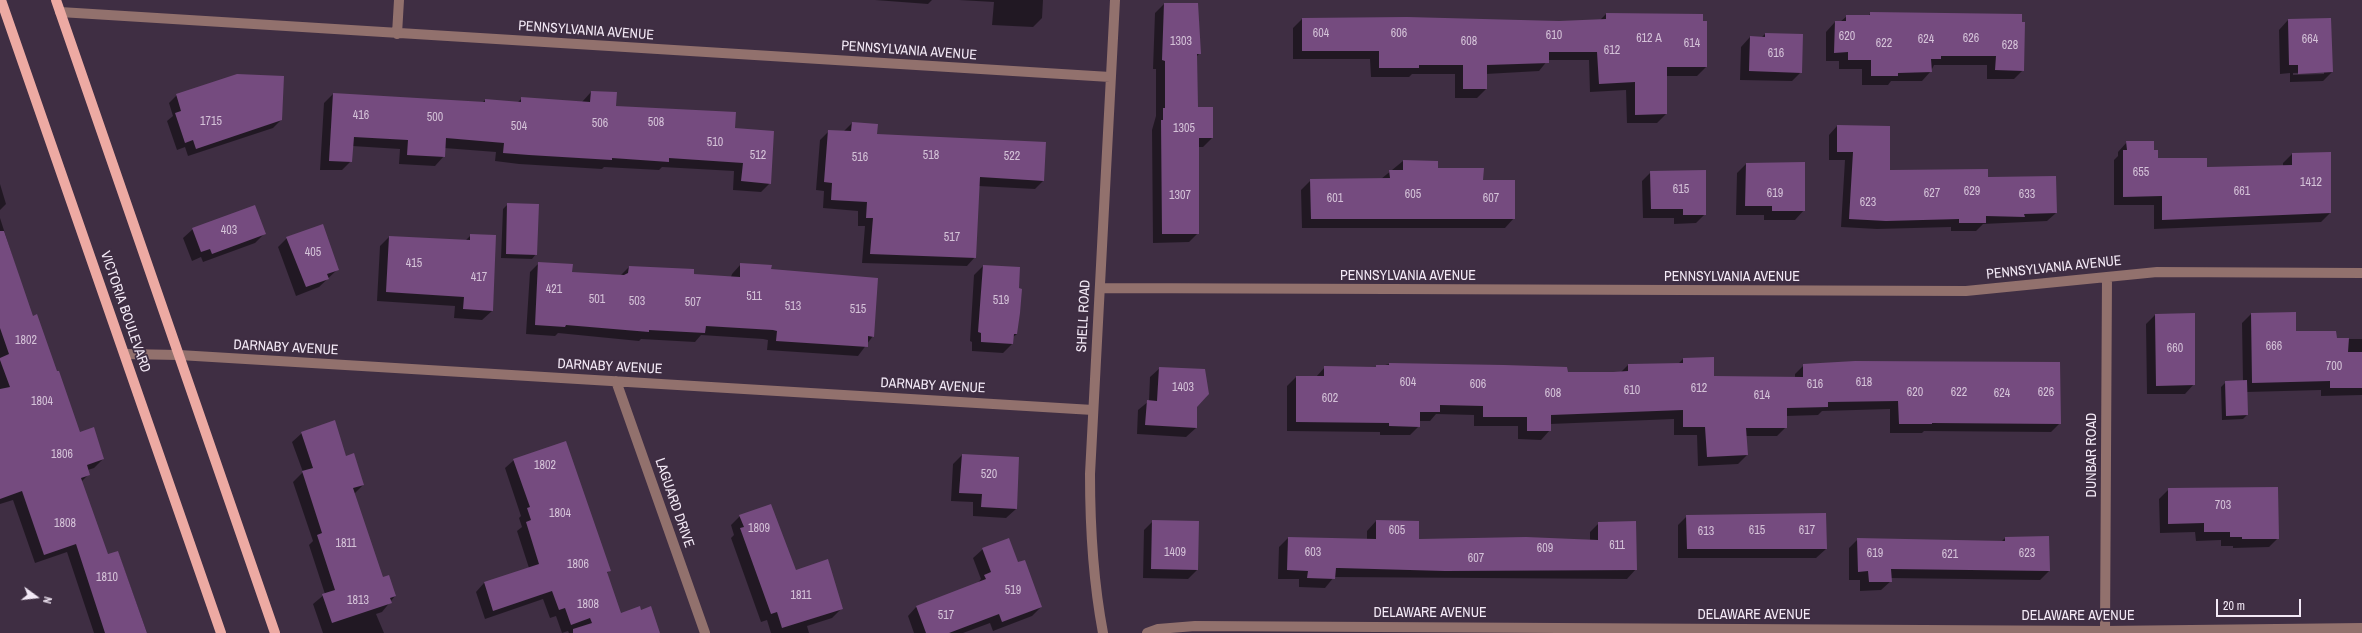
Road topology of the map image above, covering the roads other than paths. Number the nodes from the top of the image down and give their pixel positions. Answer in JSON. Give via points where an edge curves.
{"nodes":[{"id":1,"x":1,"y":0,"type":"edge"},
{"id":2,"x":56,"y":0,"type":"edge"},
{"id":3,"x":399,"y":0,"type":"edge"},
{"id":4,"x":1115,"y":0,"type":"edge"},
{"id":5,"x":60,"y":12,"type":"junction"},
{"id":6,"x":397,"y":34,"type":"junction"},
{"id":7,"x":1110,"y":77,"type":"junction"},
{"id":8,"x":2362,"y":273,"type":"edge"},
{"id":9,"x":2107,"y":277,"type":"junction"},
{"id":10,"x":1100,"y":288,"type":"junction"},
{"id":11,"x":125,"y":354,"type":"junction"},
{"id":12,"x":179,"y":356,"type":"junction"},
{"id":13,"x":616,"y":382,"type":"junction"},
{"id":14,"x":1092,"y":410,"type":"junction"},
{"id":15,"x":2362,"y":628,"type":"edge"},
{"id":16,"x":2105,"y":632,"type":"edge"},
{"id":17,"x":221,"y":633,"type":"edge"},
{"id":18,"x":275,"y":633,"type":"edge"},
{"id":19,"x":705,"y":633,"type":"edge"},
{"id":20,"x":1103,"y":633,"type":"edge"},
{"id":21,"x":1147,"y":633,"type":"edge"}],
"edges":[{"from":1,"to":11,"type":"main road","name":"VICTORIA BOULEVARD"},
{"from":2,"to":5,"type":"main road"},
{"from":3,"to":6,"type":"street"},
{"from":4,"to":7,"type":"street","name":"SHELL ROAD"},
{"from":5,"to":6,"type":"street","name":"PENNSYLVANIA AVENUE"},
{"from":5,"to":12,"type":"main road"},
{"from":6,"to":7,"type":"street","name":"PENNSYLVANIA AVENUE"},
{"from":7,"to":10,"type":"street","name":"SHELL ROAD"},
{"from":8,"to":9,"type":"street","name":"PENNSYLVANIA AVENUE","via":[[2157,272]]},
{"from":9,"to":10,"type":"street","name":"PENNSYLVANIA AVENUE","via":[[1958,291]]},
{"from":9,"to":16,"type":"street","name":"DUNBAR ROAD"},
{"from":10,"to":14,"type":"street","name":"SHELL ROAD"},
{"from":11,"to":12,"type":"street","name":"DARNABY AVENUE"},
{"from":11,"to":17,"type":"main road","name":"VICTORIA BOULEVARD"},
{"from":12,"to":13,"type":"street","name":"DARNABY AVENUE"},
{"from":12,"to":18,"type":"main road"},
{"from":13,"to":14,"type":"street","name":"DARNABY AVENUE"},
{"from":13,"to":19,"type":"street","name":"LAGUARD DRIVE"},
{"from":14,"to":20,"type":"street","name":"SHELL ROAD","via":[[1090,538],[1095,590]]},
{"from":15,"to":16,"type":"street","name":"DELAWARE AVENUE"},
{"from":16,"to":21,"type":"street","name":"DELAWARE AVENUE","via":[[1195,626],[1158,629]]}]}
